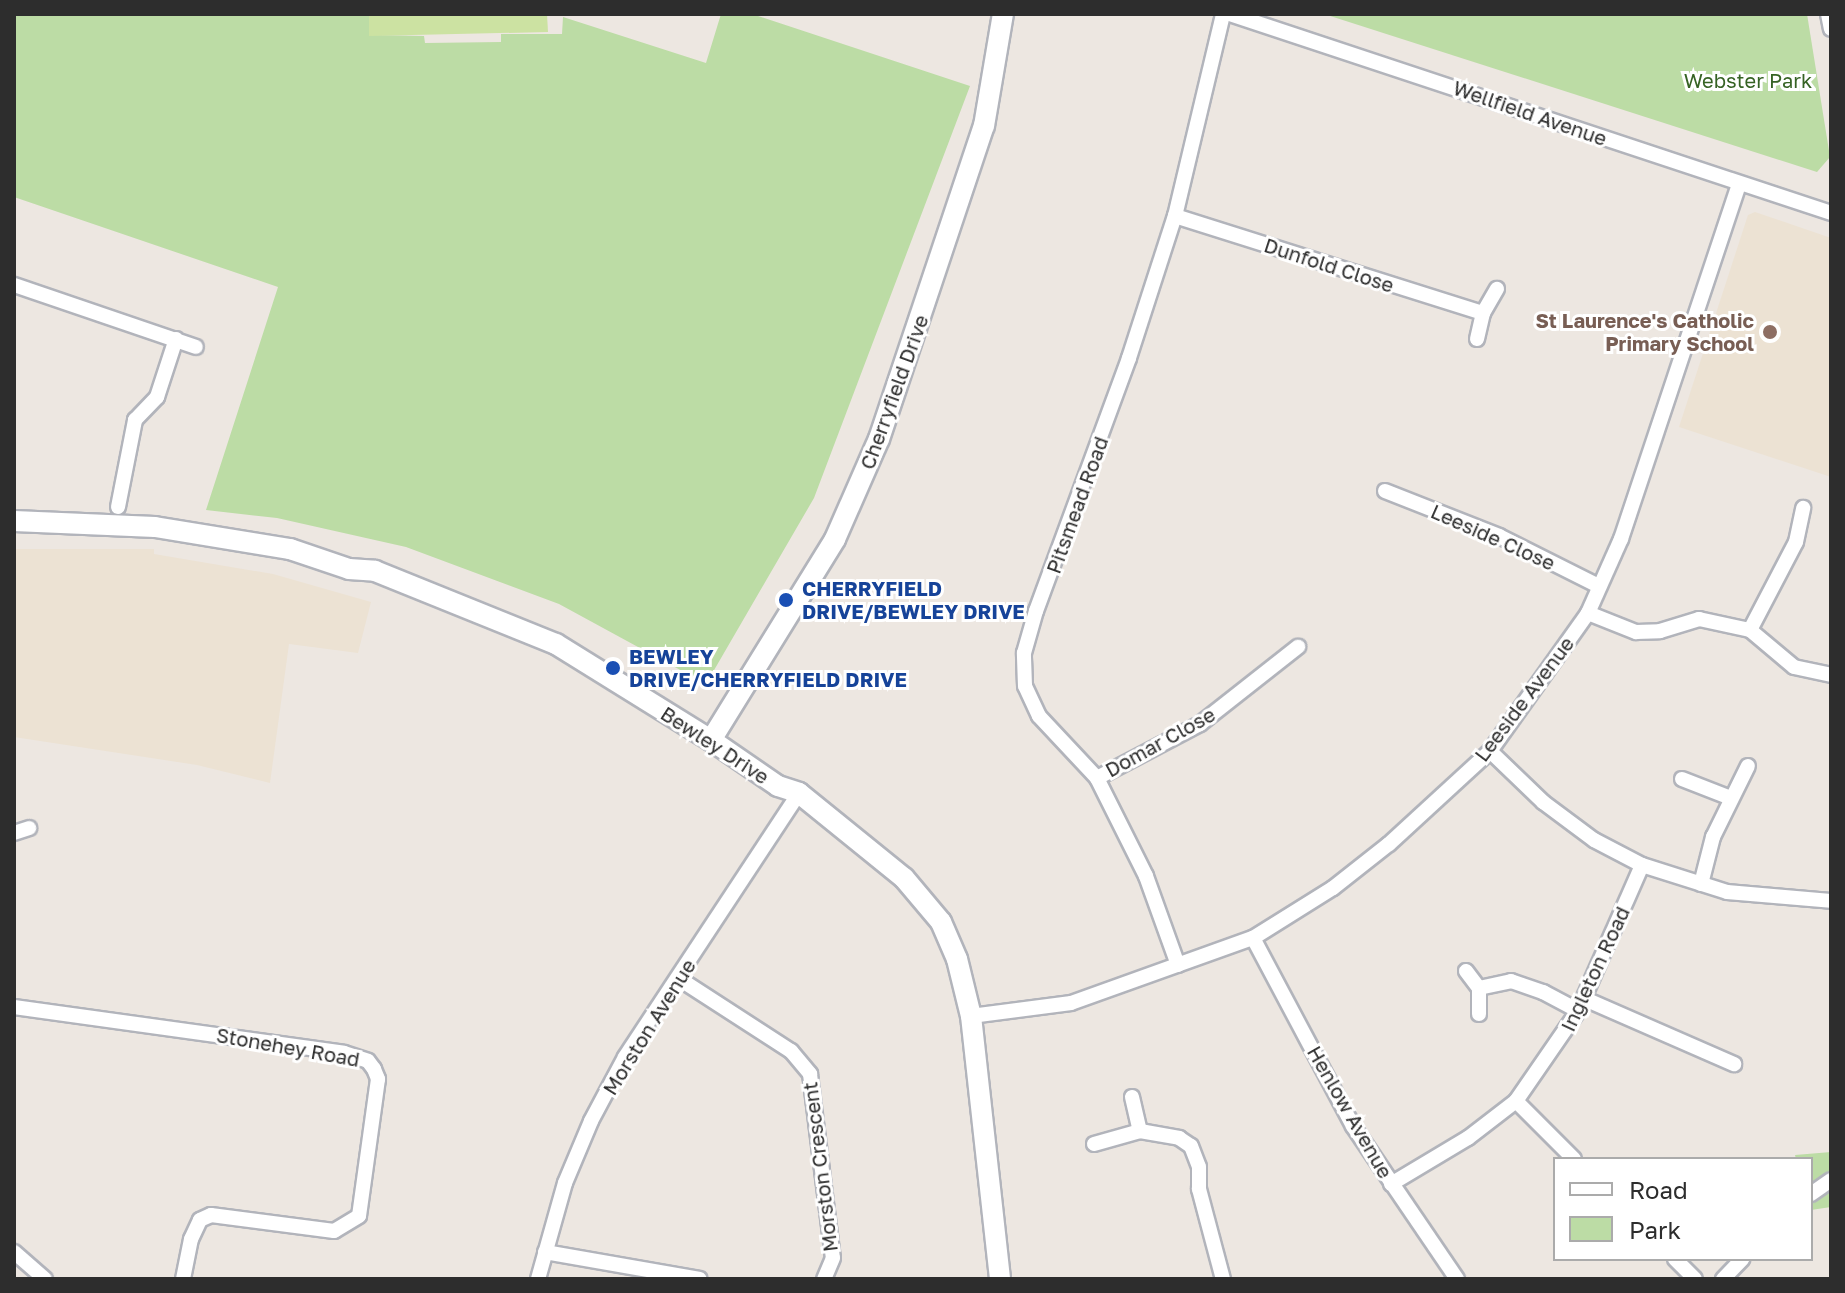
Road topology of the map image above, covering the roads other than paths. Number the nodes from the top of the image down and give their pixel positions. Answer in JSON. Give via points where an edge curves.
{"nodes":[{"id":1,"x":1003,"y":14,"type":"edge"},
{"id":2,"x":1223,"y":14,"type":"edge"},
{"id":3,"x":1230,"y":14,"type":"edge"},
{"id":4,"x":1828,"y":14,"type":"edge"},
{"id":5,"x":1831,"y":29,"type":"edge"},
{"id":6,"x":1739,"y":184,"type":"junction"},
{"id":7,"x":1831,"y":213,"type":"edge"},
{"id":8,"x":1175,"y":216,"type":"junction"},
{"id":9,"x":14,"y":285,"type":"edge"},
{"id":10,"x":1497,"y":289,"type":"dead end"},
{"id":11,"x":1483,"y":313,"type":"junction"},
{"id":12,"x":176,"y":339,"type":"junction"},
{"id":13,"x":1477,"y":339,"type":"dead end"},
{"id":14,"x":196,"y":347,"type":"dead end"},
{"id":15,"x":1385,"y":491,"type":"dead end"},
{"id":16,"x":118,"y":507,"type":"dead end"},
{"id":17,"x":1803,"y":508,"type":"dead end"},
{"id":18,"x":14,"y":521,"type":"edge"},
{"id":19,"x":1599,"y":586,"type":"junction"},
{"id":20,"x":1588,"y":613,"type":"junction"},
{"id":21,"x":1750,"y":630,"type":"junction"},
{"id":22,"x":1298,"y":647,"type":"dead end"},
{"id":23,"x":1831,"y":675,"type":"edge"},
{"id":24,"x":711,"y":740,"type":"junction"},
{"id":25,"x":1490,"y":751,"type":"junction"},
{"id":26,"x":1748,"y":766,"type":"dead end"},
{"id":27,"x":1097,"y":778,"type":"junction"},
{"id":28,"x":1682,"y":779,"type":"dead end"},
{"id":29,"x":799,"y":793,"type":"junction"},
{"id":30,"x":1731,"y":798,"type":"junction"},
{"id":31,"x":1642,"y":865,"type":"junction"},
{"id":32,"x":1701,"y":884,"type":"junction"},
{"id":33,"x":1831,"y":901,"type":"edge"},
{"id":34,"x":1253,"y":938,"type":"junction"},
{"id":35,"x":1178,"y":965,"type":"junction"},
{"id":36,"x":1466,"y":971,"type":"dead end"},
{"id":37,"x":678,"y":978,"type":"junction"},
{"id":38,"x":1479,"y":988,"type":"junction"},
{"id":39,"x":1581,"y":1005,"type":"junction"},
{"id":40,"x":14,"y":1007,"type":"edge"},
{"id":41,"x":1479,"y":1014,"type":"dead end"},
{"id":42,"x":971,"y":1016,"type":"junction"},
{"id":43,"x":1734,"y":1064,"type":"dead end"},
{"id":44,"x":1132,"y":1097,"type":"dead end"},
{"id":45,"x":1516,"y":1101,"type":"junction"},
{"id":46,"x":1140,"y":1131,"type":"junction"},
{"id":47,"x":1094,"y":1144,"type":"dead end"},
{"id":48,"x":1572,"y":1157,"type":"edge"},
{"id":49,"x":1831,"y":1180,"type":"edge"},
{"id":50,"x":1391,"y":1184,"type":"junction"},
{"id":51,"x":1813,"y":1193,"type":"edge"},
{"id":52,"x":14,"y":1252,"type":"edge"},
{"id":53,"x":545,"y":1252,"type":"junction"},
{"id":54,"x":1677,"y":1261,"type":"edge"},
{"id":55,"x":1740,"y":1261,"type":"edge"},
{"id":56,"x":1453,"y":1278,"type":"edge"},
{"id":57,"x":45,"y":1279,"type":"edge"},
{"id":58,"x":183,"y":1279,"type":"edge"},
{"id":59,"x":538,"y":1279,"type":"edge"},
{"id":60,"x":700,"y":1279,"type":"edge"},
{"id":61,"x":824,"y":1279,"type":"edge"},
{"id":62,"x":1000,"y":1279,"type":"edge"},
{"id":63,"x":1223,"y":1279,"type":"edge"},
{"id":64,"x":1695,"y":1279,"type":"edge"},
{"id":65,"x":1723,"y":1279,"type":"edge"}],
"edges":[{"from":1,"to":24,"type":"street","name":"Cherryfield Drive","via":[[984,126],[879,439],[835,539]]},
{"from":2,"to":8,"type":"street","name":"Pitsmead Road"},
{"from":3,"to":6,"type":"street","name":"Wellfield Avenue"},
{"from":4,"to":5,"type":"street"},
{"from":6,"to":7,"type":"street","name":"Wellfield Avenue"},
{"from":6,"to":19,"type":"street","name":"Leeside Avenue","via":[[1656,442]]},
{"from":8,"to":11,"type":"street","name":"Dunfold Close"},
{"from":8,"to":27,"type":"street","name":"Pitsmead Road","via":[[1024,653],[1025,686],[1039,716]]},
{"from":9,"to":12,"type":"street"},
{"from":10,"to":11,"type":"street"},
{"from":11,"to":13,"type":"street"},
{"from":12,"to":14,"type":"street"},
{"from":12,"to":16,"type":"street","via":[[157,397],[135,420]]},
{"from":15,"to":19,"type":"street","name":"Leeside Close","via":[[1499,536]]},
{"from":17,"to":21,"type":"street","via":[[1796,542]]},
{"from":18,"to":24,"type":"street","name":"Bewley Drive","via":[[155,527],[290,549],[349,569],[375,571],[556,644]]},
{"from":19,"to":20,"type":"street","name":"Leeside Avenue"},
{"from":20,"to":21,"type":"street","via":[[1636,632],[1699,619]]},
{"from":20,"to":25,"type":"street","name":"Leeside Avenue"},
{"from":21,"to":23,"type":"street","via":[[1794,667]]},
{"from":22,"to":27,"type":"street","name":"Domar Close","via":[[1200,724]]},
{"from":24,"to":29,"type":"street","name":"Bewley Drive","via":[[778,786]]},
{"from":25,"to":31,"type":"street","via":[[1543,802],[1594,840]]},
{"from":25,"to":34,"type":"street","name":"Leeside Avenue","via":[[1378,853]]},
{"from":26,"to":30,"type":"street"},
{"from":27,"to":35,"type":"street","name":"Pitsmead Road","via":[[1146,876]]},
{"from":28,"to":30,"type":"street"},
{"from":29,"to":37,"type":"street","name":"Morston Avenue"},
{"from":29,"to":42,"type":"street","name":"Bewley Drive","via":[[883,859],[941,922]]},
{"from":30,"to":32,"type":"street","via":[[1713,837]]},
{"from":31,"to":32,"type":"street"},
{"from":31,"to":39,"type":"street","name":"Ingleton Road"},
{"from":32,"to":33,"type":"street","via":[[1754,897]]},
{"from":34,"to":35,"type":"street","name":"Leeside Avenue"},
{"from":34,"to":50,"type":"street","name":"Henlow Avenue","via":[[1353,1126]]},
{"from":35,"to":42,"type":"street","name":"Leeside Avenue","via":[[1071,1003]]},
{"from":36,"to":38,"type":"street"},
{"from":37,"to":53,"type":"street","name":"Morston Avenue","via":[[625,1057],[591,1121]]},
{"from":37,"to":61,"type":"street","name":"Morston Crescent","via":[[791,1051],[810,1074],[833,1258]]},
{"from":38,"to":39,"type":"street","via":[[1511,981]]},
{"from":38,"to":41,"type":"street"},
{"from":39,"to":43,"type":"street"},
{"from":39,"to":45,"type":"street","name":"Ingleton Road"},
{"from":40,"to":58,"type":"street","name":"Stonehey Road","via":[[357,1056],[374,1069],[378,1079],[359,1216],[334,1231],[211,1215],[200,1220],[191,1239]]},
{"from":42,"to":62,"type":"street","name":"Bewley Drive"},
{"from":44,"to":46,"type":"street"},
{"from":45,"to":48,"type":"street"},
{"from":45,"to":50,"type":"street","name":"Ingleton Road","via":[[1468,1138]]},
{"from":46,"to":47,"type":"street"},
{"from":46,"to":63,"type":"street","via":[[1179,1138],[1191,1146]]},
{"from":49,"to":51,"type":"street"},
{"from":50,"to":56,"type":"street","name":"Henlow Avenue"},
{"from":52,"to":57,"type":"street"},
{"from":53,"to":59,"type":"street","name":"Morston Avenue"},
{"from":53,"to":60,"type":"street"},
{"from":54,"to":64,"type":"street"},
{"from":55,"to":65,"type":"street"}]}
